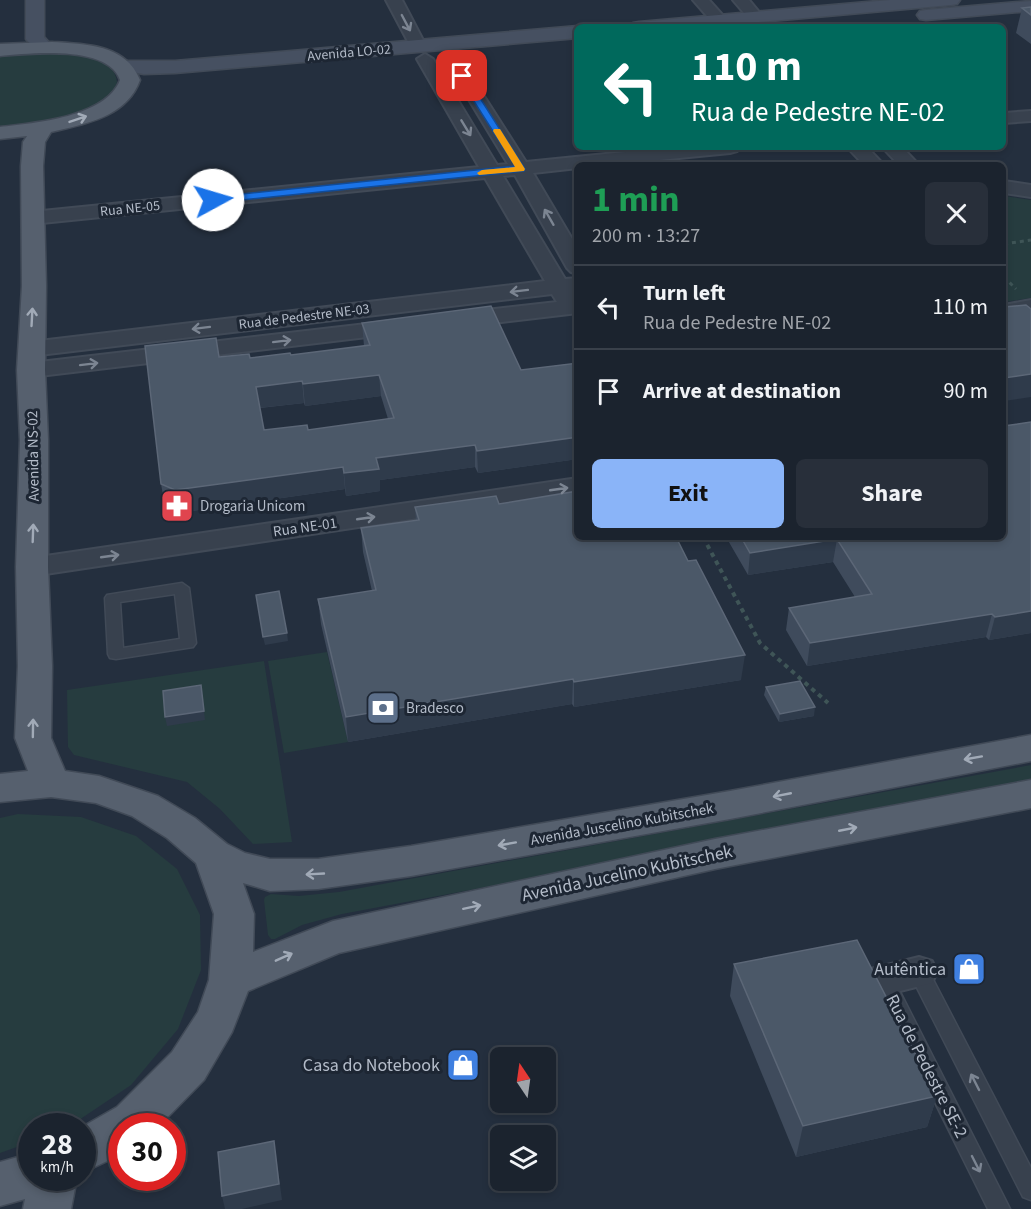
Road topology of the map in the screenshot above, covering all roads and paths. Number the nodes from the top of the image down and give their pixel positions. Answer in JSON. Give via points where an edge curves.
{"nodes":[{"id":1,"x":35,"y":0,"type":"edge"},
{"id":2,"x":394,"y":0,"type":"edge"},
{"id":3,"x":412,"y":0,"type":"edge"},
{"id":4,"x":701,"y":0,"type":"edge"},
{"id":5,"x":741,"y":0,"type":"edge"},
{"id":6,"x":951,"y":0,"type":"edge"},
{"id":7,"x":1031,"y":6,"type":"edge"},
{"id":8,"x":755,"y":17,"type":"junction"},
{"id":9,"x":719,"y":20,"type":"junction"},
{"id":10,"x":673,"y":24,"type":"edge"},
{"id":11,"x":827,"y":24,"type":"edge"},
{"id":12,"x":574,"y":32,"type":"edge"},
{"id":13,"x":574,"y":46,"type":"edge"},
{"id":14,"x":44,"y":47,"type":"junction"},
{"id":15,"x":0,"y":50,"type":"edge"},
{"id":16,"x":425,"y":50,"type":"junction"},
{"id":17,"x":451,"y":57,"type":"junction"},
{"id":18,"x":121,"y":65,"type":"junction"},
{"id":19,"x":125,"y":91,"type":"junction"},
{"id":20,"x":1031,"y":116,"type":"edge"},
{"id":21,"x":1006,"y":118,"type":"edge"},
{"id":22,"x":43,"y":128,"type":"junction"},
{"id":23,"x":0,"y":133,"type":"edge"},
{"id":24,"x":702,"y":150,"type":"edge"},
{"id":25,"x":859,"y":150,"type":"edge"},
{"id":26,"x":894,"y":150,"type":"edge"},
{"id":27,"x":588,"y":162,"type":"edge"},
{"id":28,"x":872,"y":162,"type":"edge"},
{"id":29,"x":907,"y":162,"type":"edge"},
{"id":30,"x":574,"y":163,"type":"edge"},
{"id":31,"x":521,"y":169,"type":"junction"},
{"id":32,"x":492,"y":172,"type":"junction"},
{"id":33,"x":1006,"y":187,"type":"edge"},
{"id":34,"x":1031,"y":191,"type":"edge"},
{"id":35,"x":32,"y":218,"type":"junction"},
{"id":36,"x":1031,"y":240,"type":"edge"},
{"id":37,"x":1006,"y":243,"type":"edge"},
{"id":38,"x":574,"y":261,"type":"edge"},
{"id":39,"x":568,"y":285,"type":"edge"},
{"id":40,"x":574,"y":308,"type":"edge"},
{"id":41,"x":574,"y":312,"type":"edge"},
{"id":42,"x":441,"y":322,"type":"edge"},
{"id":43,"x":418,"y":325,"type":"edge"},
{"id":44,"x":31,"y":359,"type":"junction"},
{"id":45,"x":574,"y":487,"type":"edge"},
{"id":46,"x":705,"y":540,"type":"edge"},
{"id":47,"x":32,"y":567,"type":"junction"},
{"id":48,"x":182,"y":588,"type":"joint"},
{"id":49,"x":828,"y":703,"type":"dead end"},
{"id":50,"x":1031,"y":748,"type":"edge"},
{"id":51,"x":51,"y":783,"type":"junction"},
{"id":52,"x":0,"y":788,"type":"edge"},
{"id":53,"x":1031,"y":794,"type":"edge"},
{"id":54,"x":213,"y":855,"type":"junction"},
{"id":55,"x":919,"y":972,"type":"joint"},
{"id":56,"x":884,"y":980,"type":"joint"},
{"id":57,"x":230,"y":981,"type":"junction"},
{"id":58,"x":142,"y":1113,"type":"edge"},
{"id":59,"x":18,"y":1179,"type":"edge"},
{"id":60,"x":0,"y":1184,"type":"edge"},
{"id":61,"x":1031,"y":1190,"type":"edge"},
{"id":62,"x":50,"y":1191,"type":"edge"},
{"id":63,"x":47,"y":1209,"type":"edge"},
{"id":64,"x":999,"y":1209,"type":"edge"}],
"edges":[{"from":1,"to":14,"type":"street","via":[[35,39]]},
{"from":2,"to":16,"type":"street","one_way":true},
{"from":3,"to":16,"type":"street"},
{"from":4,"to":9,"type":"street"},
{"from":5,"to":8,"type":"street"},
{"from":6,"to":8,"type":"street"},
{"from":7,"to":11,"type":"street"},
{"from":8,"to":9,"type":"street"},
{"from":9,"to":10,"type":"street"},
{"from":12,"to":16,"type":"street","name":"Avenida LO-02"},
{"from":13,"to":17,"type":"street","name":"Avenida LO-02"},
{"from":14,"to":15,"type":"main road"},
{"from":14,"to":18,"type":"main road","via":[[90,52]]},
{"from":16,"to":17,"type":"street","name":"Avenida LO-02"},
{"from":16,"to":18,"type":"street","name":"Avenida LO-02","via":[[144,69]]},
{"from":16,"to":19,"type":"street","name":"Avenida LO-02","via":[[159,83]]},
{"from":16,"to":32,"type":"street","one_way":true},
{"from":17,"to":31,"type":"street"},
{"from":18,"to":19,"type":"main road","via":[[129,77]]},
{"from":22,"to":19,"type":"main road","one_way":true,"via":[[96,112]]},
{"from":20,"to":21,"type":"street"},
{"from":22,"to":23,"type":"main road"},
{"from":22,"to":35,"type":"main road","name":"Avenida NS-02","via":[[34,142]]},
{"from":24,"to":27,"type":"street","name":"Rua NE-05"},
{"from":25,"to":28,"type":"street"},
{"from":26,"to":29,"type":"street"},
{"from":30,"to":31,"type":"street","name":"Rua NE-05"},
{"from":31,"to":32,"type":"street","name":"Rua NE-05"},
{"from":38,"to":31,"type":"street","one_way":true},
{"from":32,"to":35,"type":"street","name":"Rua NE-05"},
{"from":32,"to":39,"type":"street"},
{"from":33,"to":34,"type":"street"},
{"from":44,"to":35,"type":"main road","name":"Avenida NS-02","one_way":true},
{"from":36,"to":37,"type":"path"},
{"from":39,"to":40,"type":"street"},
{"from":39,"to":44,"type":"street","name":"Rua de Pedestre NE-03","one_way":true},
{"from":41,"to":42,"type":"street"},
{"from":44,"to":43,"type":"street","name":"Rua de Pedestre NE-03","one_way":true},
{"from":47,"to":44,"type":"main road","name":"Avenida NS-02","one_way":true},
{"from":47,"to":45,"type":"street","name":"Rua NE-01","one_way":true},
{"from":46,"to":49,"type":"path","via":[[760,643]]},
{"from":51,"to":47,"type":"main road","name":"Avenida NS-02","one_way":true,"via":[[33,738]]},
{"from":48,"to":48,"type":"lane","via":[[112,598],[116,654],[188,643]]},
{"from":50,"to":54,"type":"main road","name":"Avenida Juscelino Kubitschek","one_way":true,"via":[[730,805],[330,873],[270,875]]},
{"from":51,"to":52,"type":"main road"},
{"from":51,"to":54,"type":"main road","via":[[99,790],[145,806],[181,828]]},
{"from":57,"to":53,"type":"main road","name":"Avenida Jucelino Kubitschek","one_way":true,"via":[[333,938],[715,854]]},
{"from":54,"to":57,"type":"main road","via":[[234,914]]},
{"from":55,"to":56,"type":"street","name":"Rua de Pedestre SE-2"},
{"from":61,"to":55,"type":"lane","name":"Rua de Pedestre SE-2","one_way":true},
{"from":56,"to":64,"type":"lane","name":"Rua de Pedestre SE-2","one_way":true},
{"from":57,"to":58,"type":"main road","via":[[217,1019],[188,1066]]},
{"from":59,"to":60,"type":"main road"},
{"from":62,"to":63,"type":"main road"}]}
